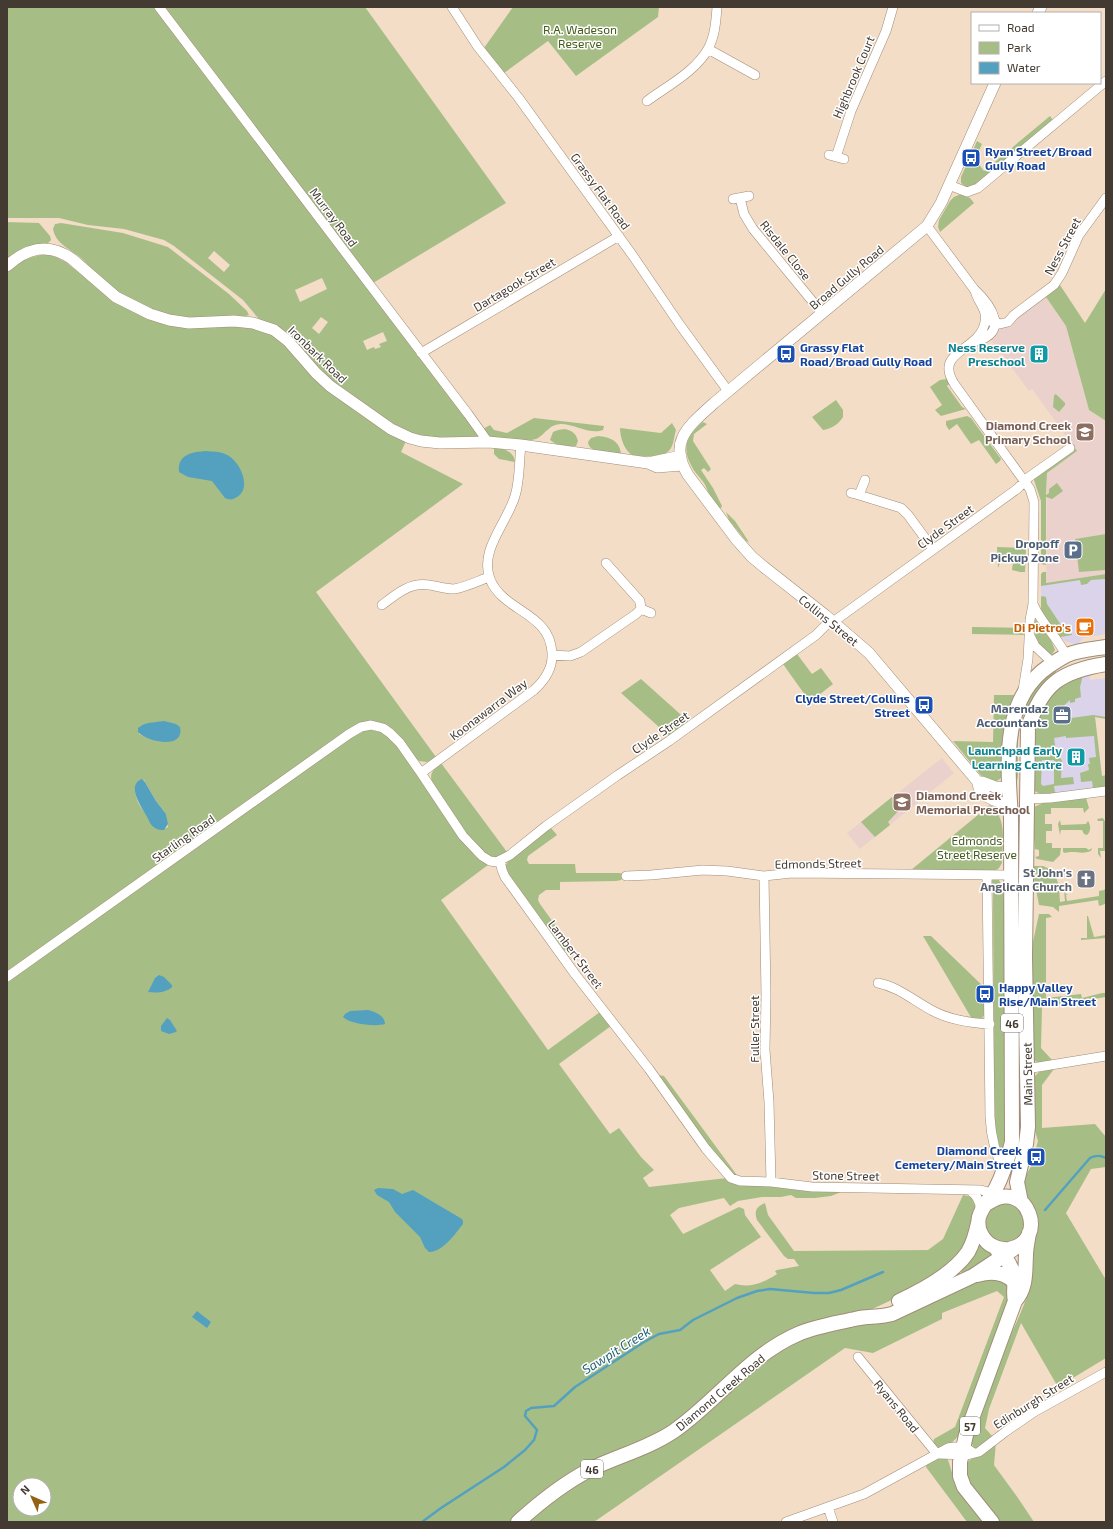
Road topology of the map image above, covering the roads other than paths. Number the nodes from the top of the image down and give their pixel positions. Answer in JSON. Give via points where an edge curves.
{"nodes":[{"id":1,"x":160,"y":7,"type":"edge"},
{"id":2,"x":452,"y":7,"type":"edge"},
{"id":3,"x":718,"y":7,"type":"edge"},
{"id":4,"x":892,"y":7,"type":"edge"},
{"id":5,"x":708,"y":49,"type":"junction"},
{"id":6,"x":754,"y":75,"type":"dead end"},
{"id":7,"x":1106,"y":82,"type":"edge"},
{"id":8,"x":995,"y":84,"type":"edge"},
{"id":9,"x":646,"y":101,"type":"dead end"},
{"id":10,"x":836,"y":157,"type":"dead end"},
{"id":11,"x":950,"y":185,"type":"junction"},
{"id":12,"x":741,"y":198,"type":"dead end"},
{"id":13,"x":1106,"y":198,"type":"edge"},
{"id":14,"x":927,"y":226,"type":"junction"},
{"id":15,"x":619,"y":236,"type":"junction"},
{"id":16,"x":7,"y":266,"type":"edge"},
{"id":17,"x":822,"y":313,"type":"junction"},
{"id":18,"x":992,"y":321,"type":"junction"},
{"id":19,"x":421,"y":353,"type":"junction"},
{"id":20,"x":728,"y":391,"type":"junction"},
{"id":21,"x":488,"y":442,"type":"junction"},
{"id":22,"x":521,"y":445,"type":"junction"},
{"id":23,"x":1070,"y":448,"type":"dead end"},
{"id":24,"x":681,"y":460,"type":"junction"},
{"id":25,"x":865,"y":480,"type":"dead end"},
{"id":26,"x":1024,"y":482,"type":"junction"},
{"id":27,"x":934,"y":549,"type":"junction"},
{"id":28,"x":606,"y":563,"type":"dead end"},
{"id":29,"x":489,"y":577,"type":"junction"},
{"id":30,"x":1033,"y":604,"type":"junction"},
{"id":31,"x":382,"y":605,"type":"dead end"},
{"id":32,"x":641,"y":609,"type":"junction"},
{"id":33,"x":651,"y":613,"type":"dead end"},
{"id":34,"x":832,"y":621,"type":"junction"},
{"id":35,"x":1029,"y":635,"type":"junction"},
{"id":36,"x":1106,"y":647,"type":"edge"},
{"id":37,"x":552,"y":655,"type":"junction"},
{"id":38,"x":1066,"y":656,"type":"junction"},
{"id":39,"x":1053,"y":663,"type":"junction"},
{"id":40,"x":1106,"y":664,"type":"edge"},
{"id":41,"x":1068,"y":673,"type":"junction"},
{"id":42,"x":1022,"y":695,"type":"junction"},
{"id":43,"x":421,"y":773,"type":"junction"},
{"id":44,"x":978,"y":782,"type":"junction"},
{"id":45,"x":1010,"y":788,"type":"junction"},
{"id":46,"x":1105,"y":791,"type":"edge"},
{"id":47,"x":1026,"y":799,"type":"junction"},
{"id":48,"x":1010,"y":804,"type":"junction"},
{"id":49,"x":500,"y":860,"type":"junction"},
{"id":50,"x":987,"y":875,"type":"junction"},
{"id":51,"x":1011,"y":875,"type":"junction"},
{"id":52,"x":626,"y":876,"type":"dead end"},
{"id":53,"x":764,"y":876,"type":"junction"},
{"id":54,"x":7,"y":977,"type":"edge"},
{"id":55,"x":878,"y":983,"type":"dead end"},
{"id":56,"x":990,"y":1024,"type":"junction"},
{"id":57,"x":1106,"y":1056,"type":"edge"},
{"id":58,"x":1026,"y":1070,"type":"junction"},
{"id":59,"x":1004,"y":1171,"type":"junction"},
{"id":60,"x":771,"y":1182,"type":"junction"},
{"id":61,"x":968,"y":1190,"type":"junction"},
{"id":62,"x":1021,"y":1202,"type":"junction"},
{"id":63,"x":989,"y":1205,"type":"junction"},
{"id":64,"x":1029,"y":1233,"type":"junction"},
{"id":65,"x":1018,"y":1245,"type":"junction"},
{"id":66,"x":992,"y":1246,"type":"junction"},
{"id":67,"x":1004,"y":1256,"type":"junction"},
{"id":68,"x":973,"y":1276,"type":"junction"},
{"id":69,"x":1014,"y":1282,"type":"junction"},
{"id":70,"x":1015,"y":1301,"type":"junction"},
{"id":71,"x":869,"y":1317,"type":"junction"},
{"id":72,"x":858,"y":1357,"type":"dead end"},
{"id":73,"x":1106,"y":1372,"type":"edge"},
{"id":74,"x":966,"y":1452,"type":"junction"},
{"id":75,"x":938,"y":1454,"type":"junction"},
{"id":76,"x":828,"y":1507,"type":"junction"},
{"id":77,"x":518,"y":1522,"type":"edge"},
{"id":78,"x":786,"y":1522,"type":"edge"},
{"id":79,"x":833,"y":1522,"type":"edge"},
{"id":80,"x":992,"y":1522,"type":"edge"}],
"edges":[{"from":1,"to":19,"type":"street","name":"Murray Road"},
{"from":2,"to":15,"type":"street","name":"Grassy Flat Road","via":[[481,51],[518,97]]},
{"from":3,"to":5,"type":"street"},
{"from":4,"to":10,"type":"street","name":"Highbrook Court","via":[[886,31],[851,111]]},
{"from":5,"to":6,"type":"street"},
{"from":5,"to":9,"type":"street","via":[[689,70]]},
{"from":7,"to":11,"type":"street","via":[[978,188],[968,192]]},
{"from":8,"to":11,"type":"street","name":"Broad Gully Road"},
{"from":11,"to":14,"type":"street","name":"Broad Gully Road"},
{"from":12,"to":17,"type":"street","name":"Risdale Close","via":[[744,214],[753,229]]},
{"from":13,"to":18,"type":"street","name":"Ness Street","via":[[1078,235],[1058,280],[1051,288],[1014,315]]},
{"from":14,"to":17,"type":"street","name":"Broad Gully Road"},
{"from":14,"to":18,"type":"street","via":[[989,306]]},
{"from":15,"to":19,"type":"street","name":"Dartagook Street"},
{"from":15,"to":20,"type":"street","name":"Grassy Flat Road"},
{"from":16,"to":21,"type":"street","name":"Ironbark Road","via":[[30,251],[52,249],[72,259],[116,297],[150,314],[179,322],[244,322],[267,327],[288,341],[330,386],[398,433],[427,442]]},
{"from":17,"to":20,"type":"street","name":"Broad Gully Road"},
{"from":18,"to":26,"type":"street","via":[[973,342],[952,359],[948,365],[948,373]]},
{"from":19,"to":21,"type":"street","name":"Murray Road"},
{"from":20,"to":24,"type":"street","name":"Broad Gully Road","via":[[686,430],[681,443]]},
{"from":21,"to":22,"type":"street","name":"Ironbark Road"},
{"from":22,"to":24,"type":"street","name":"Ironbark Road","via":[[648,463]]},
{"from":22,"to":29,"type":"street","name":"Koonawarra Way","via":[[516,492],[488,554]]},
{"from":23,"to":26,"type":"street","name":"Clyde Street"},
{"from":24,"to":34,"type":"street","name":"Collins Street","via":[[696,487],[752,557]]},
{"from":25,"to":27,"type":"street","via":[[855,494],[901,508]]},
{"from":26,"to":27,"type":"street","name":"Clyde Street"},
{"from":26,"to":30,"type":"street","via":[[1032,492],[1034,502]]},
{"from":27,"to":34,"type":"street","name":"Clyde Street"},
{"from":28,"to":32,"type":"street","via":[[640,602]]},
{"from":29,"to":31,"type":"street","via":[[455,588],[415,585],[401,591]]},
{"from":29,"to":37,"type":"street","name":"Koonawarra Way","via":[[502,596],[541,625],[550,642]]},
{"from":30,"to":35,"type":"street"},
{"from":30,"to":38,"type":"street"},
{"from":32,"to":33,"type":"street"},
{"from":32,"to":37,"type":"street","via":[[582,652],[570,656]]},
{"from":34,"to":44,"type":"street","name":"Collins Street","via":[[875,660]]},
{"from":34,"to":49,"type":"street","name":"Clyde Street","via":[[810,640]]},
{"from":35,"to":39,"type":"street","via":[[1035,646]]},
{"from":35,"to":42,"type":"street"},
{"from":36,"to":38,"type":"main road","number":"46"},
{"from":37,"to":43,"type":"street","name":"Koonawarra Way","via":[[545,679],[534,690]]},
{"from":38,"to":39,"type":"main road","number":"46"},
{"from":38,"to":41,"type":"main road"},
{"from":39,"to":41,"type":"main road"},
{"from":39,"to":42,"type":"main road","name":"Main Street","number":"46","via":[[1038,675]]},
{"from":40,"to":41,"type":"main road","number":"46"},
{"from":41,"to":47,"type":"main road","name":"Main Street","number":"46","via":[[1044,694],[1032,715],[1028,728]]},
{"from":42,"to":45,"type":"main road","name":"Main Street","number":"46","via":[[1011,726]]},
{"from":43,"to":49,"type":"street","via":[[470,845],[487,859],[494,862]]},
{"from":43,"to":54,"type":"street","name":"Starling Road","via":[[397,739],[387,730],[375,726],[361,727]]},
{"from":44,"to":45,"type":"street"},
{"from":44,"to":48,"type":"street","name":"Collins Street","via":[[980,790],[990,798]]},
{"from":45,"to":47,"type":"main road"},
{"from":45,"to":48,"type":"main road","name":"Main Street","number":"46"},
{"from":46,"to":47,"type":"street"},
{"from":47,"to":48,"type":"main road"},
{"from":47,"to":58,"type":"main road","name":"Main Street","number":"46"},
{"from":48,"to":51,"type":"main road","name":"Main Street","number":"46"},
{"from":49,"to":60,"type":"street","name":"Lambert Street","via":[[505,877],[568,965],[640,1057],[721,1168],[737,1181]]},
{"from":50,"to":51,"type":"street","name":"Edmonds Street"},
{"from":50,"to":53,"type":"street","name":"Edmonds Street","via":[[792,873]]},
{"from":50,"to":56,"type":"street"},
{"from":51,"to":59,"type":"main road","name":"Main Street","number":"46","via":[[1012,1142]]},
{"from":52,"to":53,"type":"street","name":"Edmonds Street","via":[[703,870]]},
{"from":53,"to":60,"type":"street","name":"Fuller Street","via":[[765,1043]]},
{"from":55,"to":56,"type":"street","via":[[894,987],[944,1016],[965,1022]]},
{"from":56,"to":59,"type":"street","via":[[991,1125],[998,1158]]},
{"from":57,"to":58,"type":"street"},
{"from":58,"to":62,"type":"main road","name":"Main Street","number":"46","via":[[1028,1127],[1017,1182]]},
{"from":59,"to":63,"type":"main road","name":"Main Street","number":"46"},
{"from":60,"to":61,"type":"street","name":"Stone Street","via":[[812,1187]]},
{"from":61,"to":63,"type":"street"},
{"from":61,"to":63,"type":"street","name":"Stone Street","via":[[981,1190]]},
{"from":62,"to":63,"type":"main road","via":[[1012,1197]]},
{"from":62,"to":64,"type":"main road","number":"46","via":[[1028,1209],[1031,1218]]},
{"from":63,"to":66,"type":"main road","via":[[982,1236]]},
{"from":63,"to":71,"type":"main road","name":"Diamond Creek Road","number":"46","via":[[963,1258],[923,1288]]},
{"from":64,"to":65,"type":"main road","number":"46"},
{"from":64,"to":70,"type":"main road","number":"57","via":[[1024,1284]]},
{"from":65,"to":66,"type":"main road","via":[[1005,1249]]},
{"from":65,"to":67,"type":"main road","name":"Diamond Creek Road","number":"46"},
{"from":66,"to":67,"type":"main road","number":"57"},
{"from":67,"to":68,"type":"main road","name":"Diamond Creek Road","number":"46"},
{"from":67,"to":69,"type":"main road","number":"57","via":[[1011,1267]]},
{"from":68,"to":69,"type":"main road","via":[[995,1272],[1008,1276]]},
{"from":68,"to":71,"type":"main road","name":"Diamond Creek Road","number":"46","via":[[892,1314],[879,1318]]},
{"from":69,"to":70,"type":"main road","number":"57"},
{"from":70,"to":74,"type":"main road","number":"57","via":[[966,1435]]},
{"from":71,"to":77,"type":"main road","name":"Diamond Creek Road","number":"46","via":[[811,1329],[783,1342],[759,1358],[672,1432],[571,1480]]},
{"from":72,"to":75,"type":"street","name":"Ryans Road"},
{"from":73,"to":74,"type":"street","name":"Edinburgh Street","via":[[1034,1412],[983,1449]]},
{"from":74,"to":75,"type":"street","via":[[952,1447]]},
{"from":74,"to":80,"type":"main road","number":"57","via":[[960,1472],[962,1482]]},
{"from":75,"to":76,"type":"street","via":[[864,1494]]},
{"from":76,"to":78,"type":"street"},
{"from":76,"to":79,"type":"street"}]}
